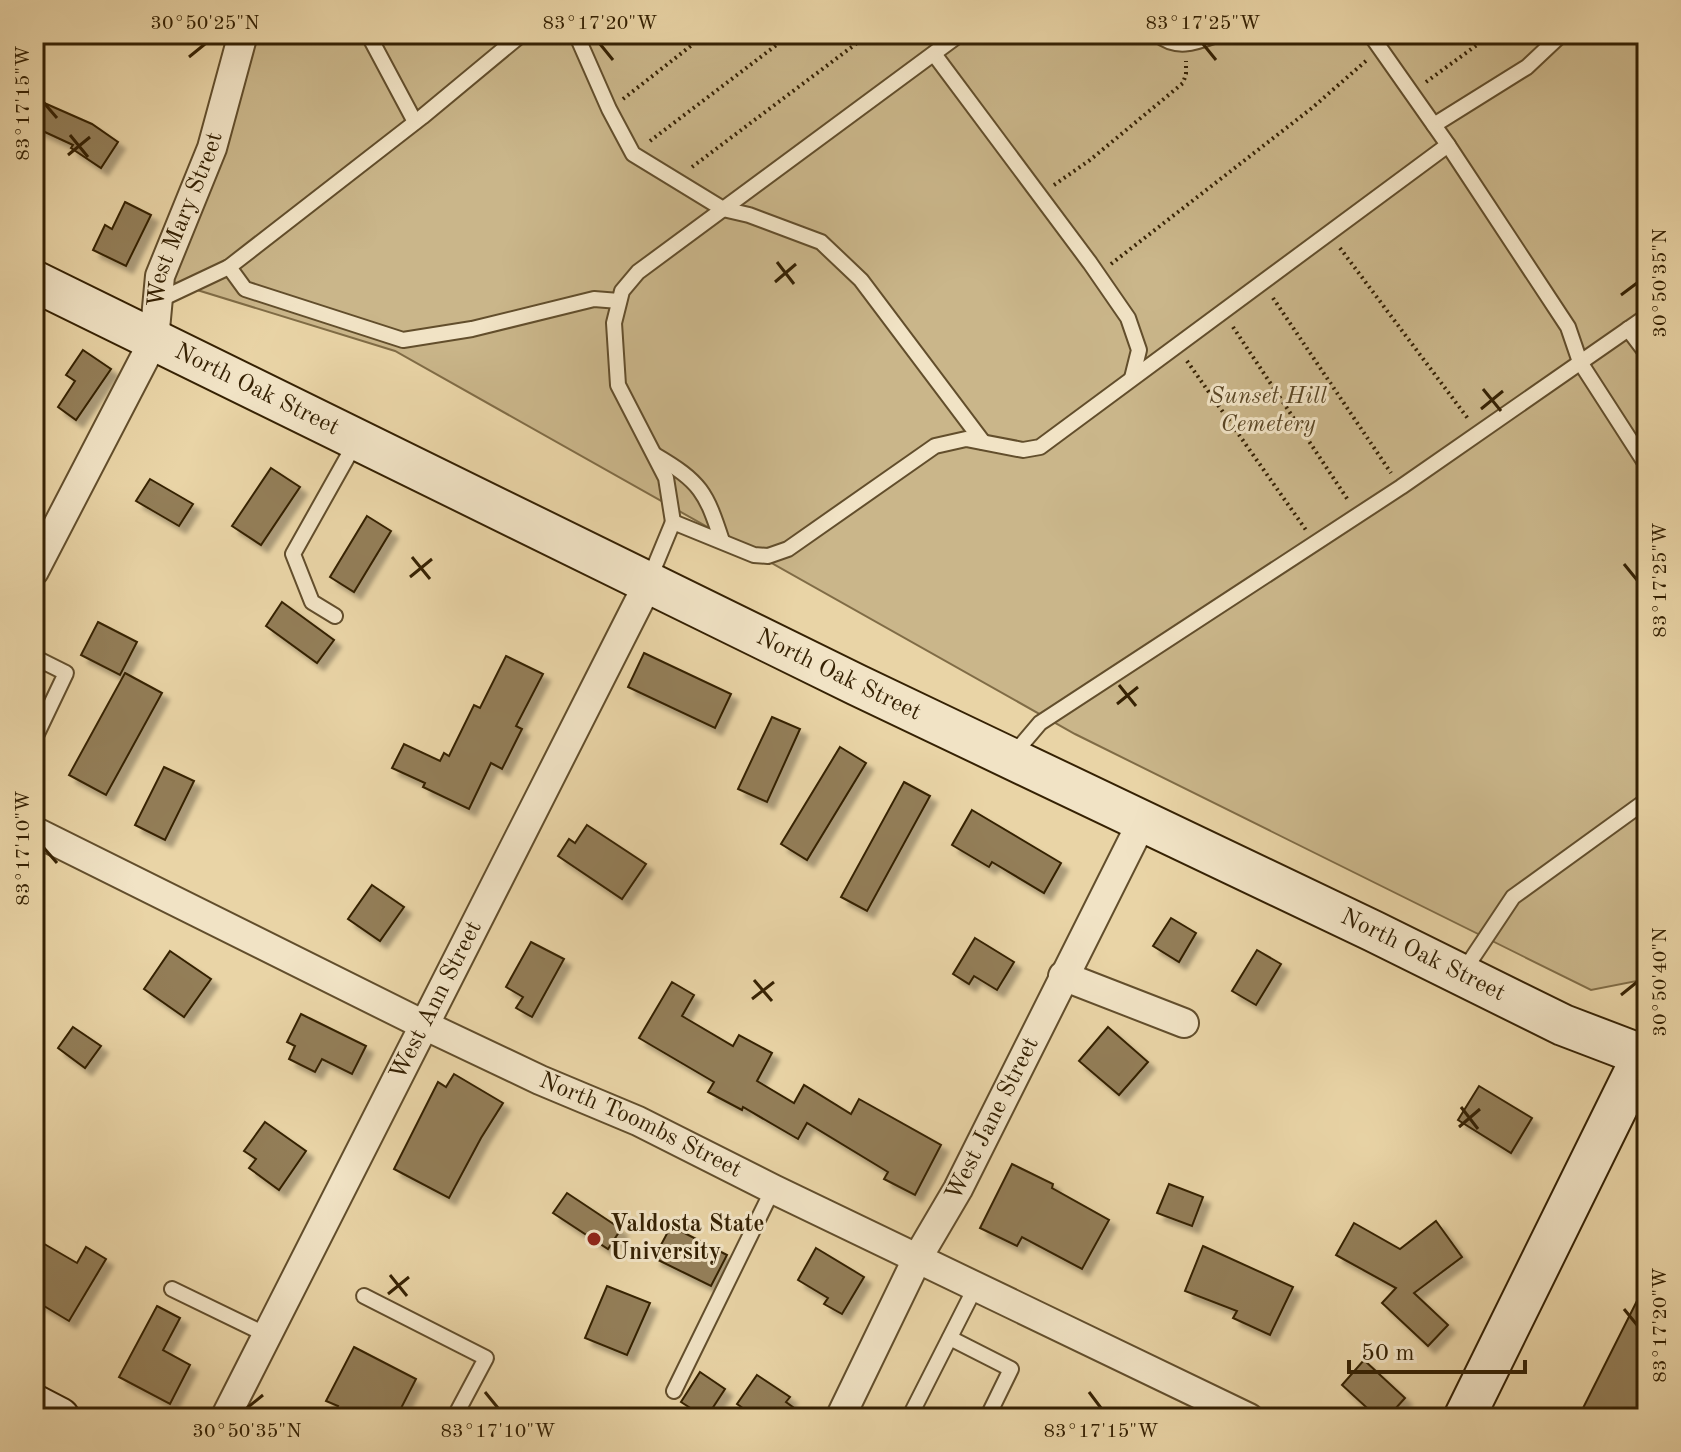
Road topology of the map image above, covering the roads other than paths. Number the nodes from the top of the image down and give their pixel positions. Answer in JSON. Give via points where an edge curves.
{"nodes":[{"id":1,"x":243,"y":34,"type":"edge"},
{"id":2,"x":368,"y":34,"type":"edge"},
{"id":3,"x":522,"y":34,"type":"edge"},
{"id":4,"x":576,"y":34,"type":"edge"},
{"id":5,"x":960,"y":34,"type":"edge"},
{"id":6,"x":1157,"y":34,"type":"edge"},
{"id":7,"x":1219,"y":34,"type":"edge"},
{"id":8,"x":1370,"y":34,"type":"edge"},
{"id":9,"x":1562,"y":34,"type":"edge"},
{"id":10,"x":934,"y":54,"type":"junction"},
{"id":11,"x":415,"y":122,"type":"junction"},
{"id":12,"x":1434,"y":125,"type":"junction"},
{"id":13,"x":1448,"y":145,"type":"junction"},
{"id":14,"x":723,"y":209,"type":"junction"},
{"id":15,"x":229,"y":267,"type":"junction"},
{"id":16,"x":34,"y":281,"type":"edge"},
{"id":17,"x":157,"y":301,"type":"junction"},
{"id":18,"x":619,"y":301,"type":"junction"},
{"id":19,"x":1647,"y":316,"type":"edge"},
{"id":20,"x":1628,"y":329,"type":"junction"},
{"id":21,"x":154,"y":340,"type":"junction"},
{"id":22,"x":1647,"y":354,"type":"edge"},
{"id":23,"x":1580,"y":362,"type":"junction"},
{"id":24,"x":1132,"y":378,"type":"junction"},
{"id":25,"x":357,"y":440,"type":"junction"},
{"id":26,"x":983,"y":442,"type":"junction"},
{"id":27,"x":655,"y":455,"type":"junction"},
{"id":28,"x":1647,"y":466,"type":"edge"},
{"id":29,"x":673,"y":522,"type":"junction"},
{"id":30,"x":722,"y":541,"type":"junction"},
{"id":31,"x":36,"y":562,"type":"edge"},
{"id":32,"x":649,"y":582,"type":"junction"},
{"id":33,"x":335,"y":616,"type":"dead end"},
{"id":34,"x":34,"y":657,"type":"edge"},
{"id":35,"x":34,"y":740,"type":"edge"},
{"id":36,"x":1014,"y":759,"type":"junction"},
{"id":37,"x":1647,"y":800,"type":"edge"},
{"id":38,"x":1143,"y":820,"type":"junction"},
{"id":39,"x":34,"y":831,"type":"edge"},
{"id":40,"x":1461,"y":974,"type":"junction"},
{"id":41,"x":1063,"y":976,"type":"junction"},
{"id":42,"x":1184,"y":1023,"type":"dead end"},
{"id":43,"x":424,"y":1025,"type":"junction"},
{"id":44,"x":1646,"y":1053,"type":"edge"},
{"id":45,"x":773,"y":1189,"type":"junction"},
{"id":46,"x":918,"y":1257,"type":"junction"},
{"id":47,"x":976,"y":1286,"type":"junction"},
{"id":48,"x":172,"y":1289,"type":"dead end"},
{"id":49,"x":364,"y":1296,"type":"dead end"},
{"id":50,"x":267,"y":1335,"type":"junction"},
{"id":51,"x":950,"y":1338,"type":"junction"},
{"id":52,"x":674,"y":1391,"type":"dead end"},
{"id":53,"x":34,"y":1405,"type":"edge"},
{"id":54,"x":59,"y":1418,"type":"edge"},
{"id":55,"x":225,"y":1418,"type":"edge"},
{"id":56,"x":454,"y":1418,"type":"edge"},
{"id":57,"x":840,"y":1418,"type":"edge"},
{"id":58,"x":909,"y":1418,"type":"edge"},
{"id":59,"x":987,"y":1418,"type":"edge"},
{"id":60,"x":1249,"y":1418,"type":"edge"},
{"id":61,"x":1464,"y":1418,"type":"edge"}],
"edges":[{"from":1,"to":17,"type":"street","name":"West Mary Street","via":[[212,148],[160,276]]},
{"from":2,"to":11,"type":"lane"},
{"from":3,"to":11,"type":"lane"},
{"from":4,"to":14,"type":"lane","via":[[633,154]]},
{"from":5,"to":10,"type":"lane"},
{"from":6,"to":7,"type":"lane","via":[[1166,42],[1185,45]]},
{"from":8,"to":12,"type":"lane"},
{"from":9,"to":12,"type":"lane","via":[[1527,67]]},
{"from":10,"to":14,"type":"lane"},
{"from":10,"to":24,"type":"lane","via":[[1128,318],[1139,350]]},
{"from":11,"to":15,"type":"lane"},
{"from":12,"to":13,"type":"lane"},
{"from":13,"to":23,"type":"lane","via":[[1568,327]]},
{"from":13,"to":24,"type":"lane"},
{"from":14,"to":18,"type":"lane","via":[[638,272]]},
{"from":14,"to":26,"type":"lane","via":[[821,242],[861,280]]},
{"from":15,"to":17,"type":"lane"},
{"from":15,"to":18,"type":"lane","via":[[245,289],[403,340],[594,299]]},
{"from":16,"to":21,"type":"main road","name":"North Oak Street"},
{"from":17,"to":21,"type":"street","name":"West Mary Street"},
{"from":18,"to":27,"type":"lane","via":[[614,323],[618,385]]},
{"from":19,"to":20,"type":"lane"},
{"from":20,"to":22,"type":"lane"},
{"from":20,"to":23,"type":"lane"},
{"from":21,"to":25,"type":"main road","name":"North Oak Street"},
{"from":21,"to":31,"type":"street","name":"West Mary Street"},
{"from":23,"to":28,"type":"lane"},
{"from":23,"to":36,"type":"lane","via":[[1401,487],[1040,723]]},
{"from":24,"to":26,"type":"lane","via":[[1040,447],[1023,450]]},
{"from":25,"to":32,"type":"main road","name":"North Oak Street"},
{"from":25,"to":33,"type":"lane","via":[[293,554],[312,602]]},
{"from":26,"to":30,"type":"lane","via":[[966,439],[935,446],[788,549],[754,555]]},
{"from":27,"to":29,"type":"lane","via":[[666,478]]},
{"from":27,"to":30,"type":"lane","via":[[700,487]]},
{"from":29,"to":30,"type":"lane"},
{"from":29,"to":32,"type":"lane"},
{"from":32,"to":36,"type":"main road","name":"North Oak Street"},
{"from":32,"to":43,"type":"street","name":"West Ann Street"},
{"from":34,"to":35,"type":"lane","via":[[66,673]]},
{"from":36,"to":38,"type":"main road","name":"North Oak Street"},
{"from":37,"to":40,"type":"lane","via":[[1513,897]]},
{"from":38,"to":40,"type":"main road","name":"North Oak Street"},
{"from":38,"to":41,"type":"street","name":"West Jane Street"},
{"from":39,"to":43,"type":"street","name":"North Toombs Street"},
{"from":40,"to":44,"type":"main road","name":"North Oak Street","via":[[1563,1025]]},
{"from":41,"to":42,"type":"street"},
{"from":41,"to":46,"type":"street","name":"West Jane Street","via":[[958,1189]]},
{"from":43,"to":45,"type":"street","name":"North Toombs Street","via":[[638,1121]]},
{"from":43,"to":50,"type":"street","name":"West Ann Street"},
{"from":44,"to":61,"type":"main road"},
{"from":45,"to":46,"type":"street","name":"North Toombs Street"},
{"from":45,"to":52,"type":"lane"},
{"from":46,"to":47,"type":"street","name":"North Toombs Street"},
{"from":46,"to":57,"type":"street","name":"West Jane Street"},
{"from":47,"to":51,"type":"lane"},
{"from":47,"to":60,"type":"street","name":"North Toombs Street","via":[[1208,1404]]},
{"from":48,"to":50,"type":"lane"},
{"from":49,"to":56,"type":"lane","via":[[486,1358]]},
{"from":50,"to":55,"type":"street","name":"West Ann Street"},
{"from":51,"to":58,"type":"lane"},
{"from":51,"to":59,"type":"lane","via":[[1011,1369]]},
{"from":53,"to":54,"type":"main road"}]}
